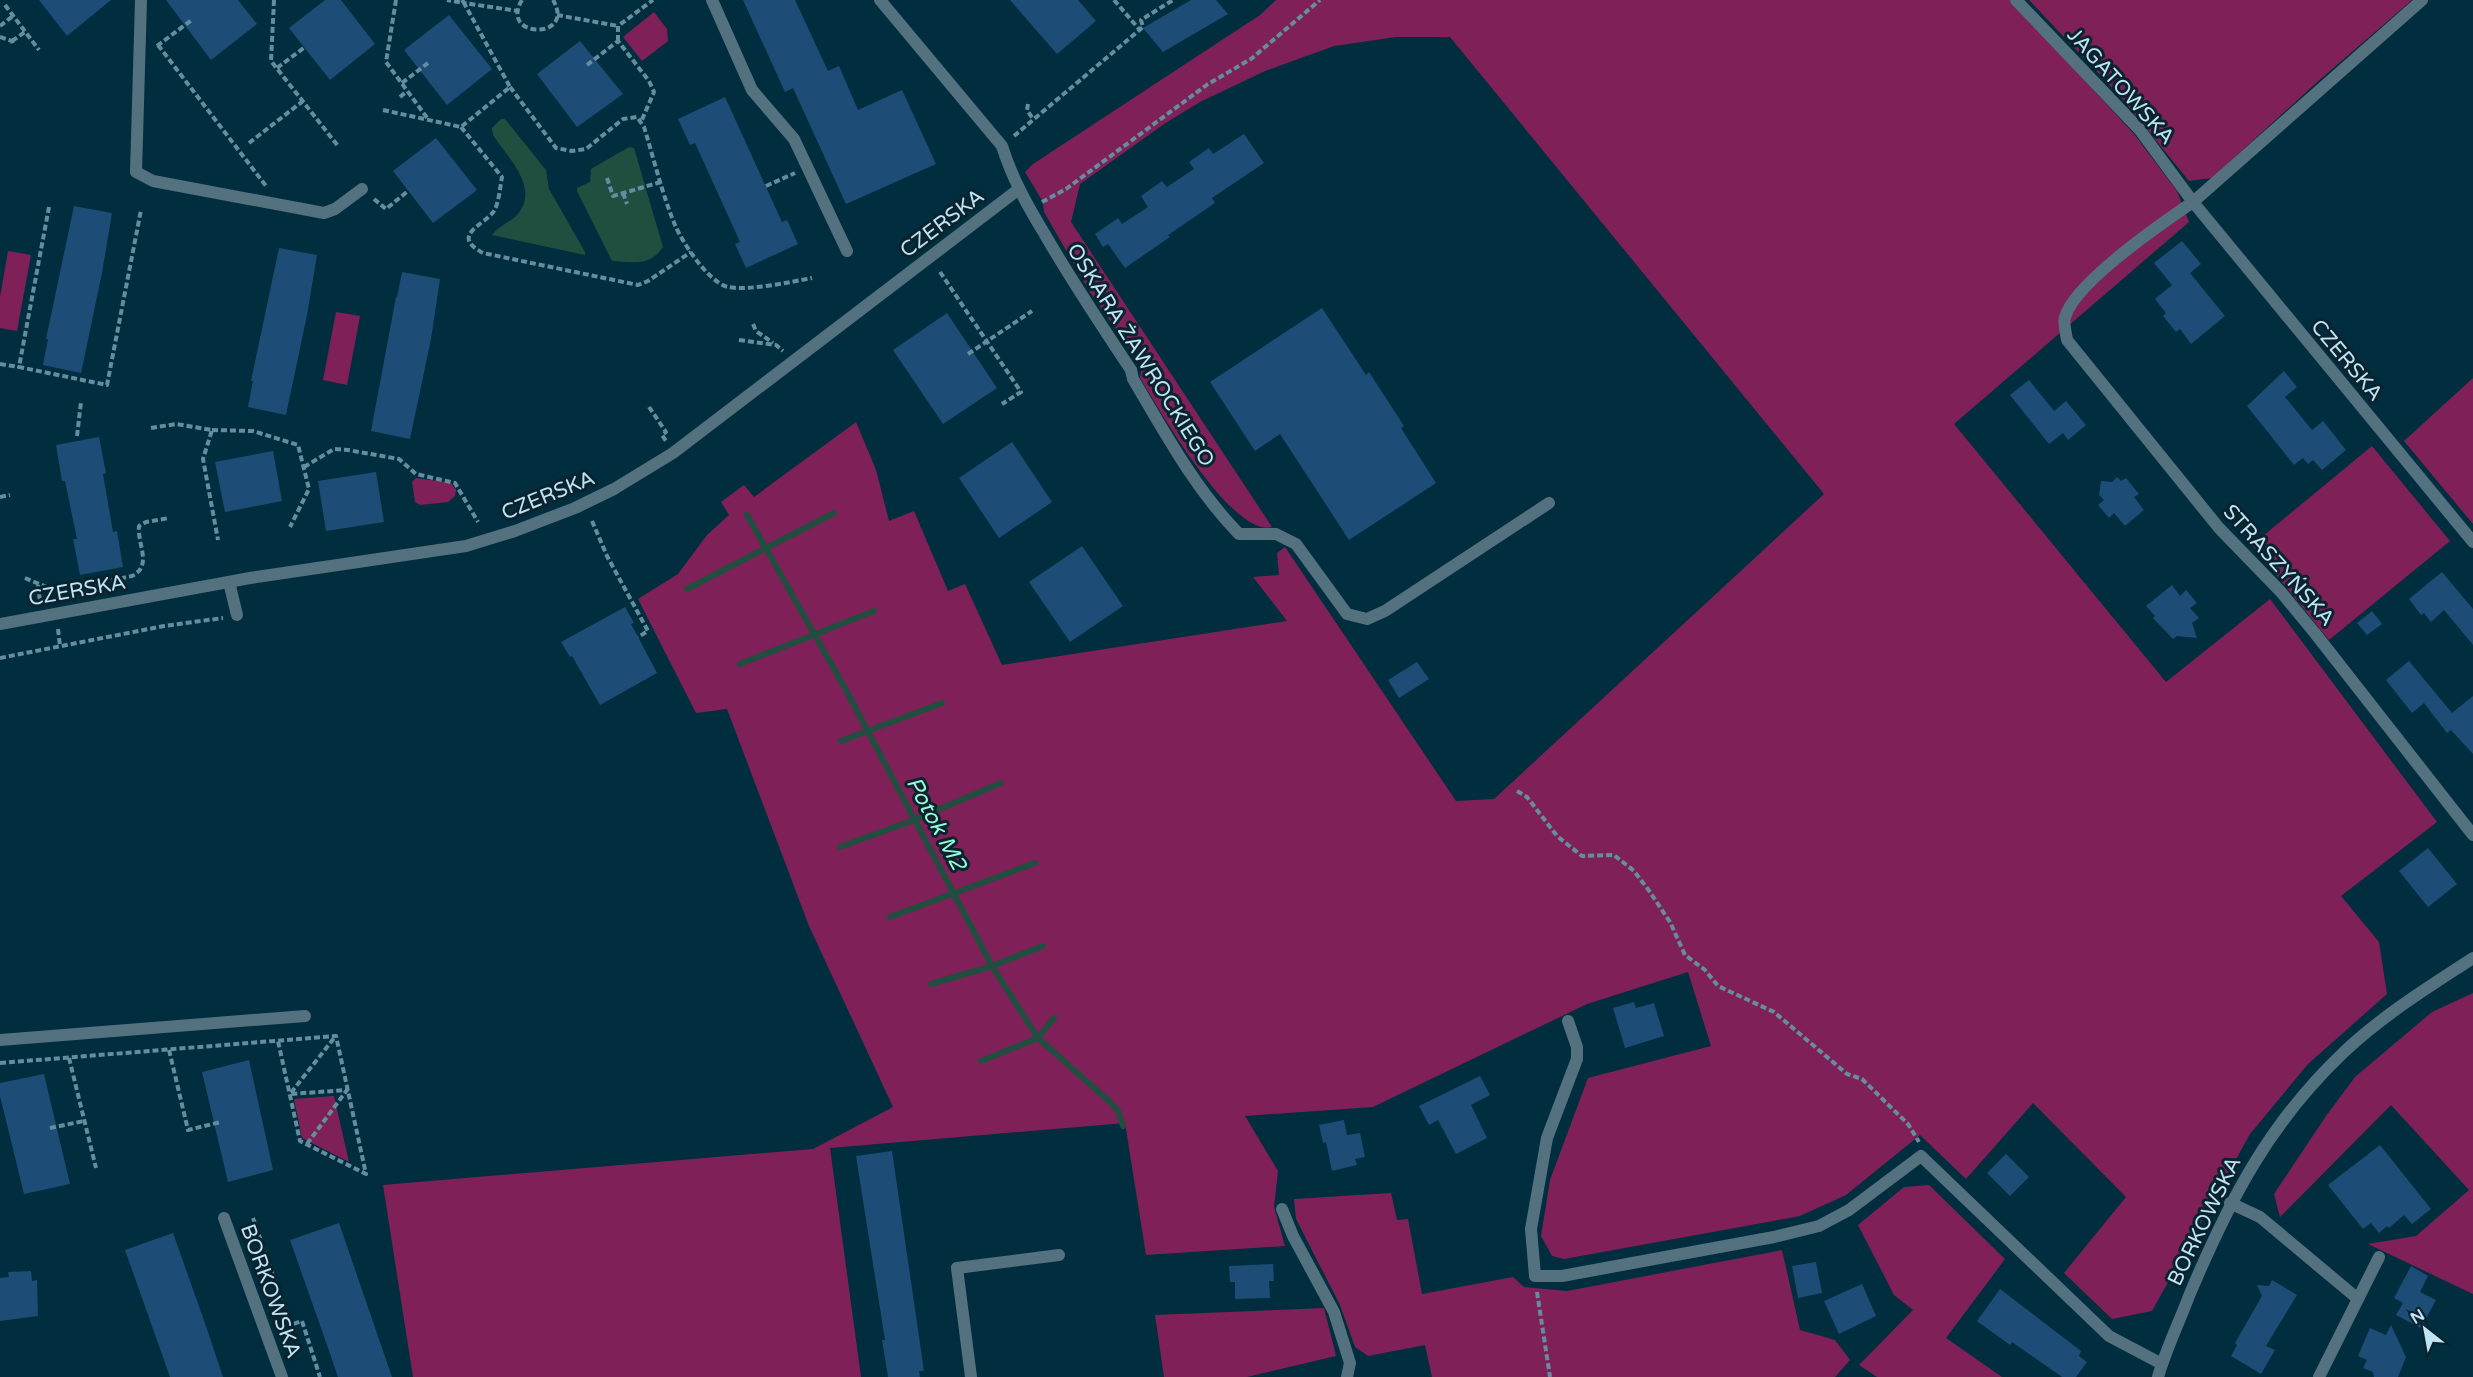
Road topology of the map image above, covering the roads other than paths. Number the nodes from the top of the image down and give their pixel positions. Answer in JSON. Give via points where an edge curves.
{"nodes":[{"id":1,"x":141,"y":0,"type":"edge"},
{"id":2,"x":712,"y":0,"type":"edge"},
{"id":3,"x":2016,"y":0,"type":"edge"},
{"id":4,"x":2422,"y":0,"type":"edge"},
{"id":5,"x":882,"y":1,"type":"edge"},
{"id":6,"x":362,"y":189,"type":"road end"},
{"id":7,"x":1019,"y":189,"type":"junction"},
{"id":8,"x":2193,"y":202,"type":"junction"},
{"id":9,"x":847,"y":251,"type":"dead end"},
{"id":10,"x":1549,"y":503,"type":"dead end"},
{"id":11,"x":2473,"y":542,"type":"edge"},
{"id":12,"x":230,"y":582,"type":"junction"},
{"id":13,"x":237,"y":615,"type":"road end"},
{"id":14,"x":0,"y":624,"type":"edge"},
{"id":15,"x":2473,"y":835,"type":"edge"},
{"id":16,"x":2473,"y":958,"type":"edge"},
{"id":17,"x":305,"y":1016,"type":"dead end"},
{"id":18,"x":1568,"y":1022,"type":"dead end"},
{"id":19,"x":0,"y":1040,"type":"edge"},
{"id":20,"x":2230,"y":1203,"type":"junction"},
{"id":21,"x":1281,"y":1209,"type":"dead end"},
{"id":22,"x":224,"y":1218,"type":"dead end"},
{"id":23,"x":1059,"y":1255,"type":"dead end"},
{"id":24,"x":2379,"y":1257,"type":"dead end"},
{"id":25,"x":2358,"y":1299,"type":"junction"},
{"id":26,"x":2162,"y":1364,"type":"junction"},
{"id":27,"x":282,"y":1377,"type":"edge"},
{"id":28,"x":971,"y":1377,"type":"edge"},
{"id":29,"x":1347,"y":1377,"type":"edge"},
{"id":30,"x":2158,"y":1377,"type":"edge"},
{"id":31,"x":2319,"y":1377,"type":"edge"}],
"edges":[{"from":1,"to":6,"type":"street","via":[[136,172],[153,181],[324,213]]},
{"from":2,"to":9,"type":"street","via":[[752,90],[794,139]]},
{"from":3,"to":8,"type":"street","name":"JAGATOWSKA","via":[[2139,129]]},
{"from":4,"to":8,"type":"street"},
{"from":5,"to":7,"type":"street","name":"OSKARA ŻAWROCKIEGO","via":[[1002,146]]},
{"from":7,"to":10,"type":"street","name":"OSKARA ŻAWROCKIEGO","via":[[1075,287],[1131,370],[1178,455],[1217,512],[1239,534],[1276,534],[1296,544],[1347,614],[1367,619],[1385,611]]},
{"from":7,"to":12,"type":"street","name":"CZERSKA","via":[[673,453],[614,489],[525,527],[466,546]]},
{"from":8,"to":11,"type":"street","name":"CZERSKA"},
{"from":8,"to":15,"type":"street","name":"STRASZYŃSKA","via":[[2145,235],[2079,293],[2064,318],[2067,340],[2219,528],[2314,632]]},
{"from":12,"to":13,"type":"street"},
{"from":12,"to":14,"type":"street","name":"CZERSKA"},
{"from":16,"to":20,"type":"street","name":"BORKOWSKA","via":[[2416,995],[2345,1051],[2309,1088],[2261,1150]]},
{"from":17,"to":19,"type":"street"},
{"from":18,"to":26,"type":"street","via":[[1577,1059],[1547,1138],[1530,1229],[1535,1276],[1562,1276],[1819,1226],[1849,1210],[1921,1156],[2109,1336]]},
{"from":20,"to":25,"type":"street","via":[[2260,1217]]},
{"from":20,"to":26,"type":"street","name":"BORKOWSKA"},
{"from":21,"to":29,"type":"street","via":[[1334,1312],[1350,1363]]},
{"from":22,"to":27,"type":"street","name":"BORKOWSKA"},
{"from":23,"to":28,"type":"street","via":[[957,1268]]},
{"from":24,"to":25,"type":"street"},
{"from":25,"to":31,"type":"street"},
{"from":26,"to":30,"type":"street","name":"BORKOWSKA"}]}
